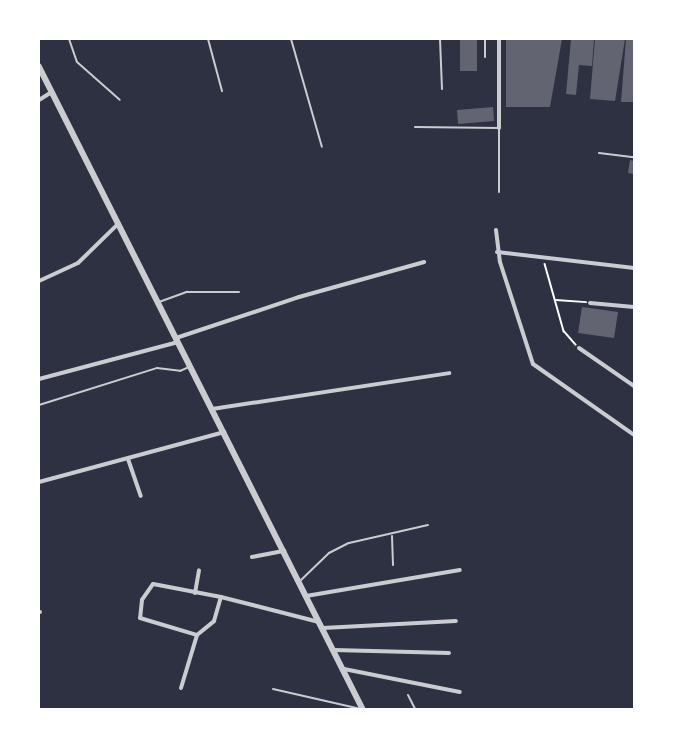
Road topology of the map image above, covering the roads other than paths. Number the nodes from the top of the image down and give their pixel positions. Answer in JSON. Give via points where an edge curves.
{"nodes":[{"id":1,"x":69,"y":39,"type":"edge"},
{"id":2,"x":208,"y":39,"type":"edge"},
{"id":3,"x":291,"y":39,"type":"edge"},
{"id":4,"x":440,"y":39,"type":"edge"},
{"id":5,"x":485,"y":39,"type":"edge"},
{"id":6,"x":499,"y":39,"type":"edge"},
{"id":7,"x":485,"y":57,"type":"dead end"},
{"id":8,"x":39,"y":66,"type":"edge"},
{"id":9,"x":442,"y":89,"type":"dead end"},
{"id":10,"x":222,"y":91,"type":"dead end"},
{"id":11,"x":52,"y":92,"type":"junction"},
{"id":12,"x":39,"y":100,"type":"edge"},
{"id":13,"x":120,"y":100,"type":"dead end"},
{"id":14,"x":416,"y":127,"type":"dead end"},
{"id":15,"x":499,"y":128,"type":"junction"},
{"id":16,"x":322,"y":147,"type":"dead end"},
{"id":17,"x":599,"y":153,"type":"dead end"},
{"id":18,"x":634,"y":157,"type":"edge"},
{"id":19,"x":499,"y":192,"type":"dead end"},
{"id":20,"x":118,"y":224,"type":"junction"},
{"id":21,"x":496,"y":230,"type":"dead end"},
{"id":22,"x":498,"y":252,"type":"junction"},
{"id":23,"x":424,"y":262,"type":"dead end"},
{"id":24,"x":634,"y":268,"type":"edge"},
{"id":25,"x":39,"y":281,"type":"edge"},
{"id":26,"x":240,"y":292,"type":"dead end"},
{"id":27,"x":158,"y":303,"type":"junction"},
{"id":28,"x":590,"y":303,"type":"road end"},
{"id":29,"x":634,"y":307,"type":"edge"},
{"id":30,"x":177,"y":340,"type":"junction"},
{"id":31,"x":579,"y":348,"type":"road end"},
{"id":32,"x":190,"y":367,"type":"junction"},
{"id":33,"x":449,"y":373,"type":"dead end"},
{"id":34,"x":39,"y":379,"type":"edge"},
{"id":35,"x":634,"y":386,"type":"edge"},
{"id":36,"x":39,"y":405,"type":"edge"},
{"id":37,"x":212,"y":409,"type":"junction"},
{"id":38,"x":224,"y":432,"type":"junction"},
{"id":39,"x":634,"y":435,"type":"edge"},
{"id":40,"x":128,"y":459,"type":"junction"},
{"id":41,"x":39,"y":482,"type":"edge"},
{"id":42,"x":141,"y":496,"type":"dead end"},
{"id":43,"x":428,"y":525,"type":"dead end"},
{"id":44,"x":392,"y":536,"type":"junction"},
{"id":45,"x":284,"y":551,"type":"junction"},
{"id":46,"x":252,"y":556,"type":"dead end"},
{"id":47,"x":393,"y":565,"type":"dead end"},
{"id":48,"x":199,"y":570,"type":"dead end"},
{"id":49,"x":460,"y":570,"type":"dead end"},
{"id":50,"x":299,"y":582,"type":"junction"},
{"id":51,"x":195,"y":593,"type":"junction"},
{"id":52,"x":306,"y":596,"type":"junction"},
{"id":53,"x":221,"y":597,"type":"junction"},
{"id":54,"x":456,"y":621,"type":"dead end"},
{"id":55,"x":320,"y":622,"type":"junction"},
{"id":56,"x":323,"y":628,"type":"junction"},
{"id":57,"x":197,"y":634,"type":"junction"},
{"id":58,"x":334,"y":650,"type":"junction"},
{"id":59,"x":449,"y":653,"type":"dead end"},
{"id":60,"x":344,"y":670,"type":"junction"},
{"id":61,"x":181,"y":688,"type":"dead end"},
{"id":62,"x":273,"y":689,"type":"dead end"},
{"id":63,"x":460,"y":692,"type":"dead end"},
{"id":64,"x":408,"y":695,"type":"dead end"},
{"id":65,"x":362,"y":709,"type":"edge"},
{"id":66,"x":415,"y":709,"type":"edge"}],
"edges":[{"from":1,"to":13,"type":"lane","via":[[77,62]]},
{"from":2,"to":10,"type":"lane"},
{"from":3,"to":16,"type":"lane"},
{"from":4,"to":9,"type":"lane"},
{"from":5,"to":7,"type":"lane"},
{"from":6,"to":15,"type":"street"},
{"from":8,"to":11,"type":"street"},
{"from":11,"to":12,"type":"street"},
{"from":11,"to":20,"type":"street"},
{"from":14,"to":15,"type":"lane"},
{"from":15,"to":19,"type":"lane"},
{"from":17,"to":18,"type":"lane"},
{"from":20,"to":25,"type":"street","via":[[78,263]]},
{"from":20,"to":27,"type":"street"},
{"from":21,"to":22,"type":"street"},
{"from":22,"to":24,"type":"street"},
{"from":22,"to":39,"type":"street","via":[[533,364]]},
{"from":23,"to":30,"type":"street","via":[[299,297]]},
{"from":26,"to":27,"type":"lane","via":[[187,292]]},
{"from":27,"to":30,"type":"street"},
{"from":28,"to":29,"type":"street"},
{"from":30,"to":32,"type":"street"},
{"from":30,"to":34,"type":"street"},
{"from":31,"to":35,"type":"street"},
{"from":32,"to":36,"type":"lane","via":[[180,371],[157,368]]},
{"from":32,"to":37,"type":"street"},
{"from":33,"to":37,"type":"street"},
{"from":37,"to":38,"type":"street"},
{"from":38,"to":40,"type":"street"},
{"from":38,"to":45,"type":"street"},
{"from":40,"to":41,"type":"street"},
{"from":40,"to":42,"type":"street"},
{"from":43,"to":44,"type":"lane"},
{"from":44,"to":47,"type":"lane"},
{"from":44,"to":50,"type":"lane","via":[[366,539],[336,550]]},
{"from":45,"to":46,"type":"street"},
{"from":45,"to":50,"type":"street"},
{"from":48,"to":51,"type":"street"},
{"from":49,"to":52,"type":"street"},
{"from":50,"to":52,"type":"street"},
{"from":51,"to":53,"type":"street"},
{"from":51,"to":57,"type":"street","via":[[151,585],[142,600],[139,614],[146,622]]},
{"from":52,"to":55,"type":"street"},
{"from":53,"to":55,"type":"street"},
{"from":53,"to":57,"type":"street","via":[[214,621]]},
{"from":54,"to":56,"type":"street"},
{"from":55,"to":56,"type":"street"},
{"from":56,"to":58,"type":"street"},
{"from":57,"to":61,"type":"street"},
{"from":58,"to":59,"type":"street"},
{"from":58,"to":60,"type":"street"},
{"from":60,"to":63,"type":"street"},
{"from":60,"to":65,"type":"street"},
{"from":62,"to":65,"type":"lane"},
{"from":64,"to":66,"type":"lane"}]}
